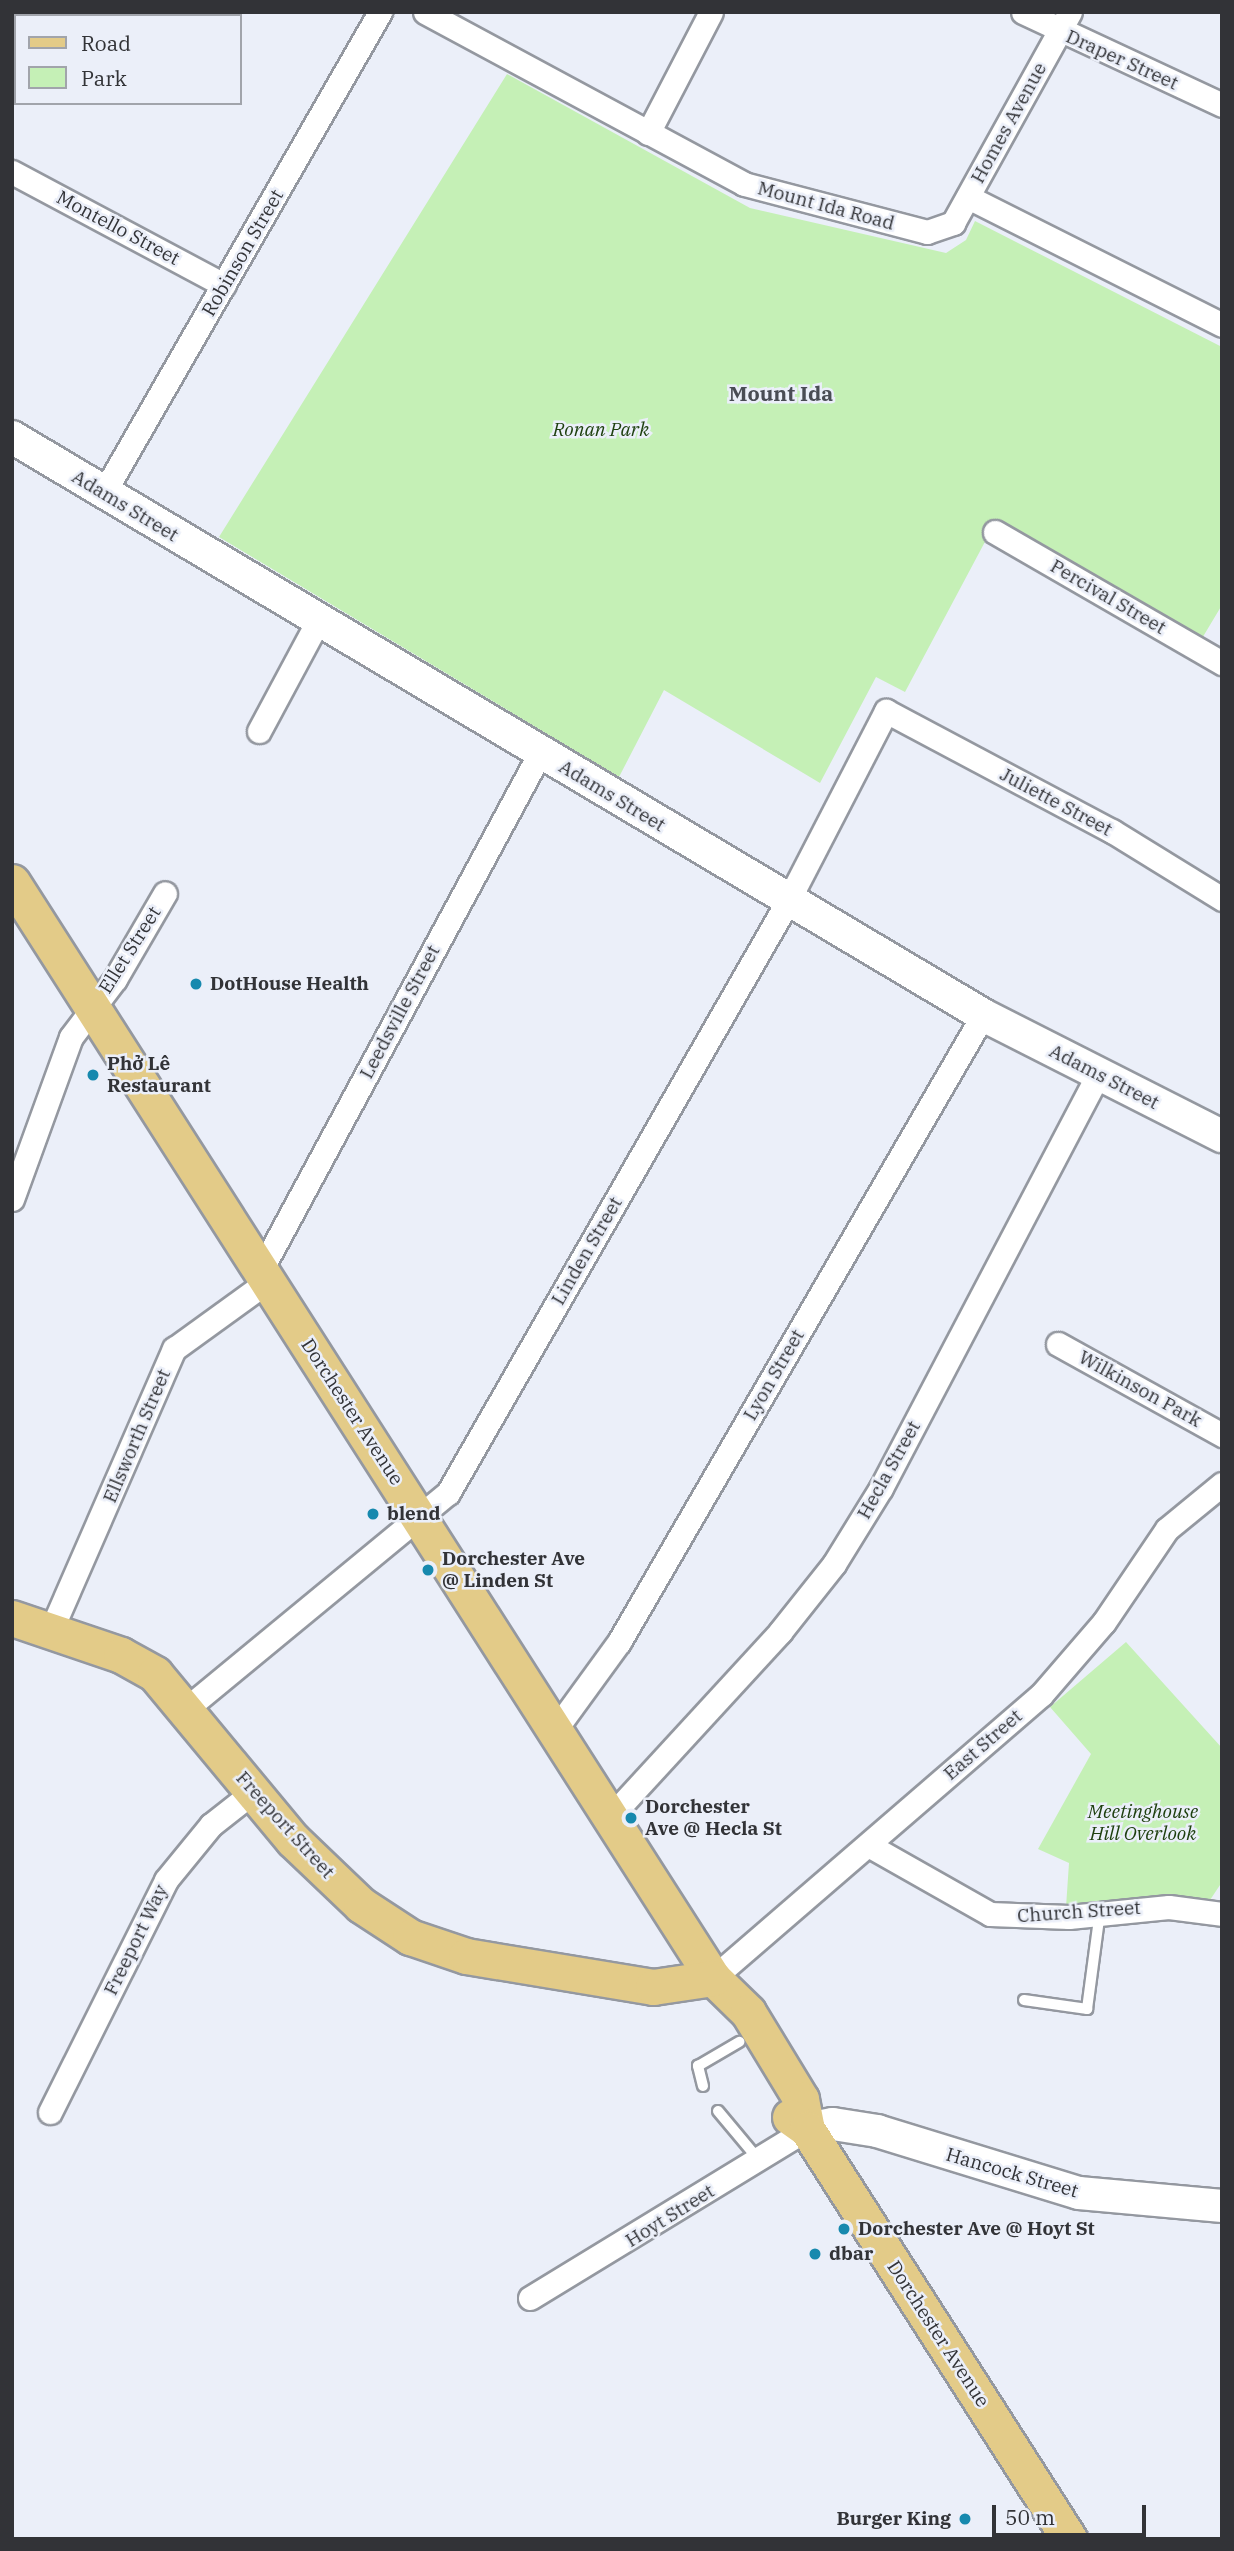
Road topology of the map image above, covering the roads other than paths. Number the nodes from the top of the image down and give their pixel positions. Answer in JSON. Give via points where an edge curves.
{"nodes":[{"id":1,"x":380,"y":12,"type":"edge"},
{"id":2,"x":425,"y":12,"type":"edge"},
{"id":3,"x":711,"y":12,"type":"edge"},
{"id":4,"x":1023,"y":12,"type":"edge"},
{"id":5,"x":1065,"y":22,"type":"edge"},
{"id":6,"x":1222,"y":104,"type":"edge"},
{"id":7,"x":648,"y":133,"type":"junction"},
{"id":8,"x":12,"y":172,"type":"edge"},
{"id":9,"x":968,"y":197,"type":"junction"},
{"id":10,"x":224,"y":285,"type":"junction"},
{"id":11,"x":1222,"y":325,"type":"edge"},
{"id":12,"x":12,"y":437,"type":"edge"},
{"id":13,"x":103,"y":494,"type":"junction"},
{"id":14,"x":995,"y":532,"type":"dead end"},
{"id":15,"x":318,"y":621,"type":"junction"},
{"id":16,"x":1219,"y":653,"type":"edge"},
{"id":17,"x":886,"y":711,"type":"joint"},
{"id":18,"x":259,"y":732,"type":"dead end"},
{"id":19,"x":540,"y":753,"type":"junction"},
{"id":20,"x":12,"y":882,"type":"edge"},
{"id":21,"x":165,"y":893,"type":"dead end"},
{"id":22,"x":1222,"y":899,"type":"edge"},
{"id":23,"x":788,"y":901,"type":"junction"},
{"id":24,"x":93,"y":1007,"type":"junction"},
{"id":25,"x":983,"y":1015,"type":"junction"},
{"id":26,"x":1098,"y":1075,"type":"junction"},
{"id":27,"x":1222,"y":1136,"type":"edge"},
{"id":28,"x":12,"y":1199,"type":"edge"},
{"id":29,"x":264,"y":1275,"type":"junction"},
{"id":30,"x":1058,"y":1344,"type":"dead end"},
{"id":31,"x":1222,"y":1435,"type":"edge"},
{"id":32,"x":1222,"y":1484,"type":"edge"},
{"id":33,"x":420,"y":1519,"type":"junction"},
{"id":34,"x":12,"y":1618,"type":"edge"},
{"id":35,"x":52,"y":1628,"type":"junction"},
{"id":36,"x":187,"y":1708,"type":"junction"},
{"id":37,"x":555,"y":1730,"type":"junction"},
{"id":38,"x":253,"y":1792,"type":"junction"},
{"id":39,"x":611,"y":1816,"type":"junction"},
{"id":40,"x":870,"y":1846,"type":"junction"},
{"id":41,"x":1100,"y":1912,"type":"junction"},
{"id":42,"x":1222,"y":1914,"type":"edge"},
{"id":43,"x":713,"y":1978,"type":"junction"},
{"id":44,"x":1024,"y":2000,"type":"dead end"},
{"id":45,"x":739,"y":2042,"type":"junction"},
{"id":46,"x":703,"y":2086,"type":"dead end"},
{"id":47,"x":718,"y":2111,"type":"dead end"},
{"id":48,"x":50,"y":2112,"type":"dead end"},
{"id":49,"x":807,"y":2129,"type":"junction"},
{"id":50,"x":758,"y":2160,"type":"junction"},
{"id":51,"x":1222,"y":2206,"type":"edge"},
{"id":52,"x":530,"y":2298,"type":"dead end"},
{"id":53,"x":1069,"y":2539,"type":"edge"}],
"edges":[{"from":1,"to":10,"type":"street","name":"Robinson Street"},
{"from":2,"to":7,"type":"street","name":"Mount Ida Road"},
{"from":3,"to":7,"type":"street"},
{"from":4,"to":5,"type":"street","name":"Draper Street"},
{"from":5,"to":6,"type":"street","name":"Draper Street"},
{"from":5,"to":9,"type":"street","name":"Homes Avenue"},
{"from":7,"to":9,"type":"street","name":"Mount Ida Road","via":[[744,184],[927,232],[953,223]]},
{"from":8,"to":10,"type":"street","name":"Montello Street"},
{"from":9,"to":11,"type":"street"},
{"from":10,"to":13,"type":"street","name":"Robinson Street"},
{"from":12,"to":13,"type":"main road","name":"Adams Street"},
{"from":13,"to":15,"type":"main road","name":"Adams Street"},
{"from":14,"to":16,"type":"street","name":"Percival Street"},
{"from":15,"to":18,"type":"street"},
{"from":15,"to":19,"type":"main road","name":"Adams Street"},
{"from":17,"to":22,"type":"street","name":"Juliette Street","via":[[1112,831]]},
{"from":17,"to":23,"type":"street","name":"Linden Street"},
{"from":19,"to":23,"type":"main road","name":"Adams Street"},
{"from":19,"to":29,"type":"street","name":"Leedsville Street"},
{"from":20,"to":24,"type":"main road","name":"Dorchester Avenue"},
{"from":21,"to":24,"type":"street","name":"Ellet Street"},
{"from":23,"to":25,"type":"main road","name":"Adams Street"},
{"from":23,"to":33,"type":"street","name":"Linden Street","via":[[448,1493]]},
{"from":24,"to":28,"type":"street","name":"Ellet Street","via":[[71,1037]]},
{"from":24,"to":29,"type":"main road","name":"Dorchester Avenue"},
{"from":25,"to":26,"type":"main road","name":"Adams Street"},
{"from":25,"to":37,"type":"street","name":"Lyon Street","via":[[619,1642]]},
{"from":26,"to":27,"type":"main road","name":"Adams Street"},
{"from":26,"to":39,"type":"street","name":"Hecla Street","via":[[840,1556],[780,1632]]},
{"from":29,"to":33,"type":"main road","name":"Dorchester Avenue"},
{"from":29,"to":35,"type":"street","name":"Ellsworth Street","via":[[174,1349]]},
{"from":30,"to":31,"type":"street","name":"Wilkinson Park"},
{"from":32,"to":40,"type":"street","name":"East Street","via":[[1167,1528],[1104,1622],[1041,1695]]},
{"from":33,"to":36,"type":"street","name":"Linden Street"},
{"from":33,"to":37,"type":"main road","name":"Dorchester Avenue"},
{"from":34,"to":35,"type":"main road","name":"Freeport Street"},
{"from":35,"to":36,"type":"main road","name":"Freeport Street","via":[[133,1660]]},
{"from":36,"to":38,"type":"main road","name":"Freeport Street"},
{"from":37,"to":39,"type":"main road","name":"Dorchester Avenue"},
{"from":38,"to":43,"type":"main road","name":"Freeport Street","via":[[327,1874],[380,1919],[419,1941],[466,1956],[653,1987]]},
{"from":38,"to":48,"type":"street","name":"Freeport Way","via":[[211,1825],[166,1880]]},
{"from":39,"to":43,"type":"main road","name":"Dorchester Avenue"},
{"from":40,"to":41,"type":"street","name":"Church Street","via":[[990,1914],[1020,1919]]},
{"from":40,"to":43,"type":"street","name":"East Street"},
{"from":41,"to":42,"type":"street","name":"Church Street","via":[[1169,1907]]},
{"from":41,"to":44,"type":"lane","via":[[1087,2009]]},
{"from":43,"to":45,"type":"main road","name":"Dorchester Avenue"},
{"from":43,"to":49,"type":"main road","name":"Dorchester Avenue","via":[[748,2012],[801,2099]]},
{"from":45,"to":46,"type":"lane","via":[[698,2066]]},
{"from":45,"to":49,"type":"main road","name":"Dorchester Avenue","via":[[782,2109]]},
{"from":47,"to":50,"type":"lane"},
{"from":49,"to":50,"type":"street","name":"Hoyt Street"},
{"from":49,"to":51,"type":"main road","name":"Hancock Street","via":[[833,2124],[877,2131],[1079,2193]]},
{"from":49,"to":53,"type":"main road","name":"Dorchester Avenue"},
{"from":50,"to":52,"type":"street","name":"Hoyt Street"}]}
